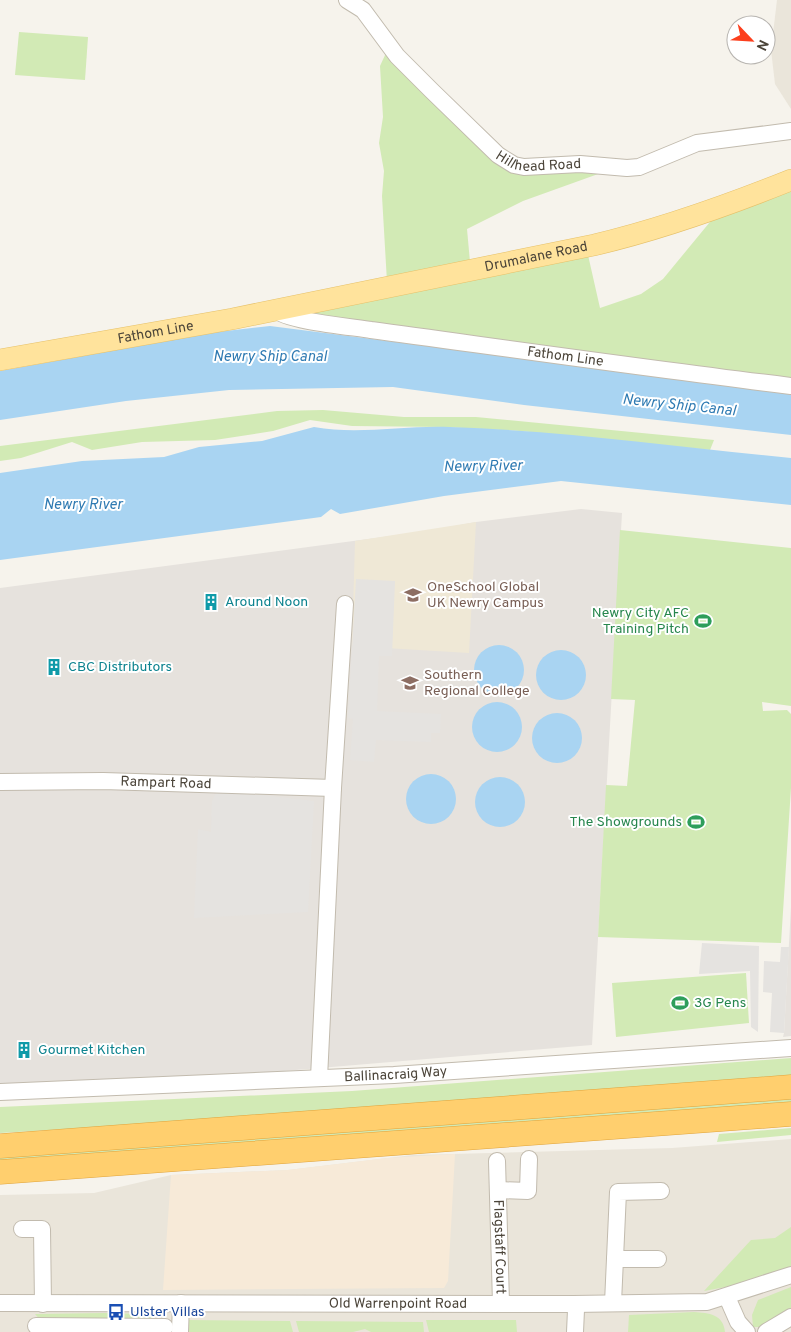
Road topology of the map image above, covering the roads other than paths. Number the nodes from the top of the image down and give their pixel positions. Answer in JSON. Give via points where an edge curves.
{"nodes":[{"id":1,"x":347,"y":0,"type":"edge"},
{"id":2,"x":791,"y":131,"type":"edge"},
{"id":3,"x":791,"y":180,"type":"edge"},
{"id":4,"x":336,"y":297,"type":"junction"},
{"id":5,"x":276,"y":310,"type":"junction"},
{"id":6,"x":339,"y":325,"type":"junction"},
{"id":7,"x":0,"y":360,"type":"edge"},
{"id":8,"x":791,"y":386,"type":"edge"},
{"id":9,"x":345,"y":604,"type":"dead end"},
{"id":10,"x":0,"y":782,"type":"edge"},
{"id":11,"x":333,"y":788,"type":"junction"},
{"id":12,"x":791,"y":1048,"type":"edge"},
{"id":13,"x":319,"y":1078,"type":"junction"},
{"id":14,"x":791,"y":1087,"type":"edge"},
{"id":15,"x":0,"y":1092,"type":"edge"},
{"id":16,"x":791,"y":1114,"type":"edge"},
{"id":17,"x":0,"y":1146,"type":"edge"},
{"id":18,"x":529,"y":1159,"type":"dead end"},
{"id":19,"x":497,"y":1161,"type":"dead end"},
{"id":20,"x":0,"y":1172,"type":"edge"},
{"id":21,"x":498,"y":1190,"type":"junction"},
{"id":22,"x":661,"y":1192,"type":"dead end"},
{"id":23,"x":22,"y":1229,"type":"dead end"},
{"id":24,"x":615,"y":1259,"type":"junction"},
{"id":25,"x":658,"y":1259,"type":"dead end"},
{"id":26,"x":791,"y":1275,"type":"edge"},
{"id":27,"x":728,"y":1297,"type":"junction"},
{"id":28,"x":501,"y":1303,"type":"junction"},
{"id":29,"x":612,"y":1303,"type":"junction"},
{"id":30,"x":44,"y":1304,"type":"junction"},
{"id":31,"x":174,"y":1304,"type":"junction"},
{"id":32,"x":573,"y":1304,"type":"junction"},
{"id":33,"x":0,"y":1306,"type":"edge"},
{"id":34,"x":791,"y":1316,"type":"edge"},
{"id":35,"x":36,"y":1326,"type":"dead end"},
{"id":36,"x":170,"y":1330,"type":"edge"},
{"id":37,"x":575,"y":1332,"type":"edge"},
{"id":38,"x":747,"y":1332,"type":"edge"},
{"id":39,"x":766,"y":1332,"type":"edge"}],
"edges":[{"from":1,"to":2,"type":"street","name":"Hillhead Road","via":[[363,10],[397,56],[432,91],[498,155],[514,165],[639,167],[697,143]]},
{"from":3,"to":4,"type":"main road","name":"Drumalane Road","via":[[711,212],[649,232]]},
{"from":4,"to":5,"type":"main road","name":"Drumalane Road"},
{"from":4,"to":6,"type":"street"},
{"from":5,"to":6,"type":"street","name":"Fathom Line","via":[[284,316]]},
{"from":5,"to":7,"type":"main road","name":"Fathom Line"},
{"from":6,"to":8,"type":"street","name":"Fathom Line"},
{"from":9,"to":11,"type":"street"},
{"from":10,"to":11,"type":"street","name":"Rampart Road","via":[[103,781]]},
{"from":11,"to":13,"type":"street"},
{"from":12,"to":13,"type":"street","name":"Ballinacraig Way"},
{"from":13,"to":15,"type":"street","name":"Ballinacraig Way"},
{"from":14,"to":17,"type":"highway"},
{"from":16,"to":20,"type":"highway"},
{"from":18,"to":21,"type":"street","name":"Flagstaff Court","via":[[528,1191]]},
{"from":19,"to":21,"type":"street","name":"Flagstaff Court"},
{"from":21,"to":28,"type":"street","name":"Flagstaff Court"},
{"from":22,"to":24,"type":"street","via":[[618,1192]]},
{"from":23,"to":30,"type":"street","via":[[42,1229]]},
{"from":24,"to":25,"type":"street"},
{"from":24,"to":29,"type":"street"},
{"from":26,"to":27,"type":"street","name":"Old Warrenpoint Road"},
{"from":27,"to":29,"type":"street","name":"Old Warrenpoint Road","via":[[707,1302]]},
{"from":27,"to":38,"type":"street","via":[[738,1322]]},
{"from":28,"to":31,"type":"street","name":"Old Warrenpoint Road"},
{"from":28,"to":32,"type":"street","name":"Old Warrenpoint Road"},
{"from":29,"to":32,"type":"street","name":"Old Warrenpoint Road"},
{"from":30,"to":31,"type":"street","name":"Old Warrenpoint Road"},
{"from":30,"to":33,"type":"street","name":"Old Warrenpoint Road"},
{"from":31,"to":36,"type":"street"},
{"from":32,"to":37,"type":"street","via":[[576,1310]]},
{"from":34,"to":39,"type":"street"},
{"from":35,"to":36,"type":"street"}]}
